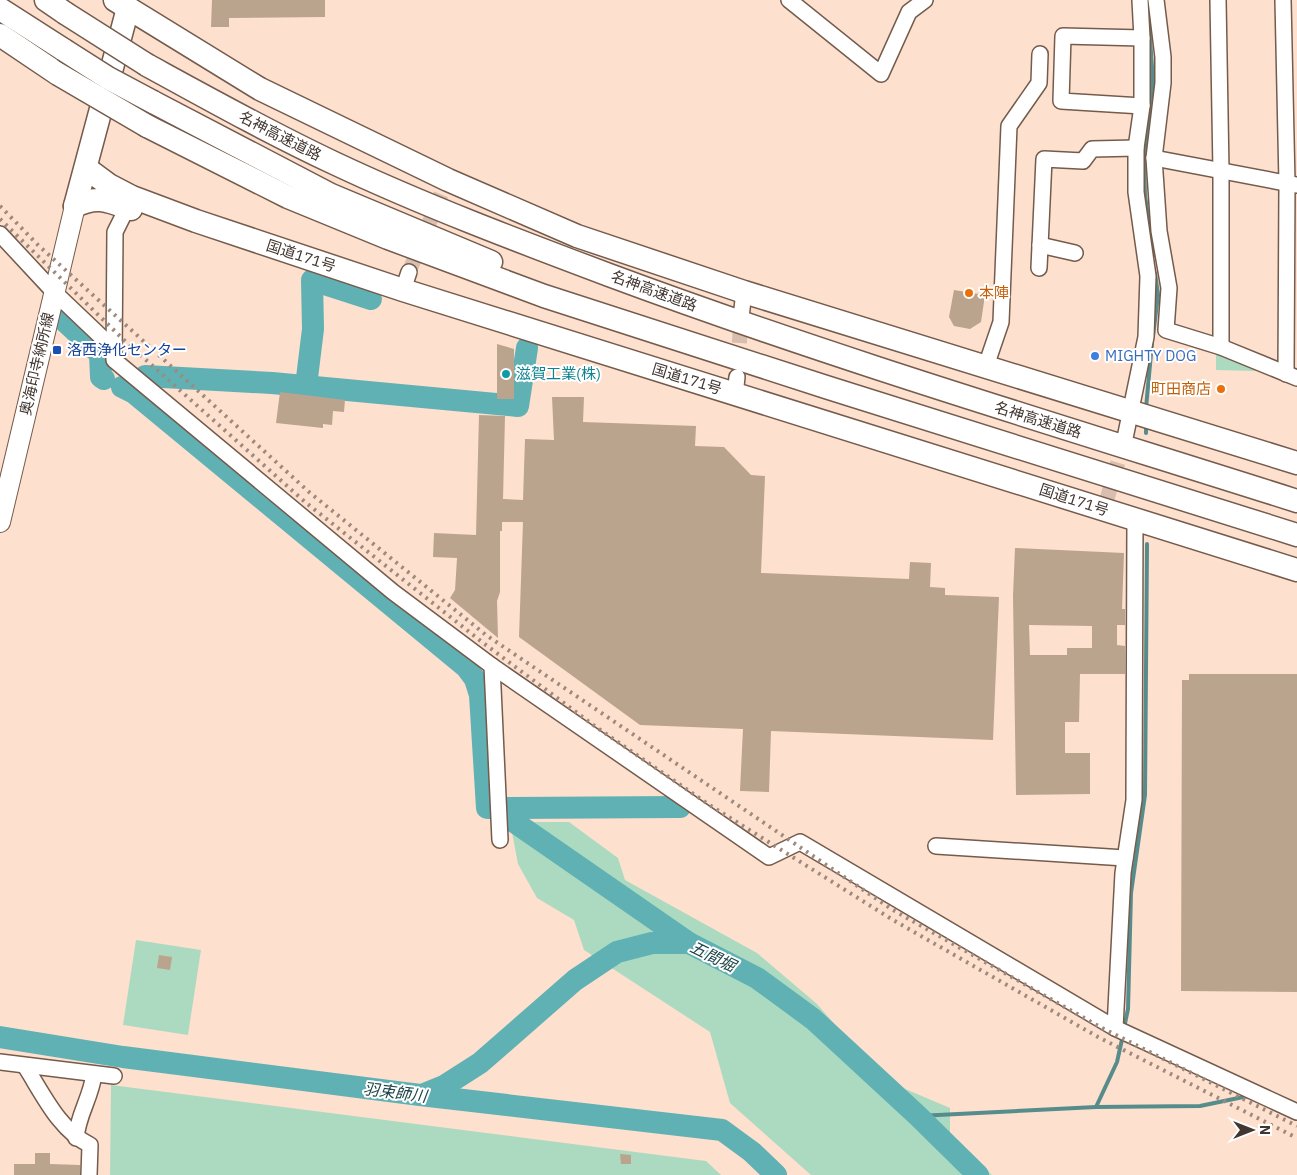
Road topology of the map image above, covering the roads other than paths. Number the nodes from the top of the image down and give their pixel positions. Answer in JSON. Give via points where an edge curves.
{"nodes":[{"id":1,"x":46,"y":0,"type":"edge"},
{"id":2,"x":789,"y":0,"type":"edge"},
{"id":3,"x":925,"y":0,"type":"edge"},
{"id":4,"x":1140,"y":0,"type":"edge"},
{"id":5,"x":1156,"y":0,"type":"edge"},
{"id":6,"x":1218,"y":0,"type":"edge"},
{"id":7,"x":1283,"y":0,"type":"edge"},
{"id":8,"x":121,"y":2,"type":"edge"},
{"id":9,"x":0,"y":9,"type":"edge"},
{"id":10,"x":0,"y":35,"type":"edge"},
{"id":11,"x":1142,"y":38,"type":"junction"},
{"id":12,"x":1040,"y":54,"type":"dead end"},
{"id":13,"x":1142,"y":106,"type":"junction"},
{"id":14,"x":1136,"y":148,"type":"junction"},
{"id":15,"x":1154,"y":158,"type":"junction"},
{"id":16,"x":86,"y":168,"type":"junction"},
{"id":17,"x":1221,"y":170,"type":"junction"},
{"id":18,"x":1292,"y":184,"type":"edge"},
{"id":19,"x":75,"y":206,"type":"junction"},
{"id":20,"x":127,"y":208,"type":"junction"},
{"id":21,"x":0,"y":234,"type":"edge"},
{"id":22,"x":1040,"y":245,"type":"junction"},
{"id":23,"x":274,"y":247,"type":"junction"},
{"id":24,"x":1075,"y":253,"type":"dead end"},
{"id":25,"x":1039,"y":268,"type":"dead end"},
{"id":26,"x":54,"y":292,"type":"junction"},
{"id":27,"x":744,"y":292,"type":"junction"},
{"id":28,"x":742,"y":317,"type":"tunnel mouth"},
{"id":29,"x":1221,"y":347,"type":"junction"},
{"id":30,"x":114,"y":349,"type":"junction"},
{"id":31,"x":986,"y":366,"type":"junction"},
{"id":32,"x":1292,"y":376,"type":"edge"},
{"id":33,"x":829,"y":388,"type":"junction"},
{"id":34,"x":1130,"y":412,"type":"junction"},
{"id":35,"x":1125,"y":438,"type":"tunnel mouth"},
{"id":36,"x":1297,"y":463,"type":"edge"},
{"id":37,"x":1297,"y":501,"type":"edge"},
{"id":38,"x":1135,"y":520,"type":"junction"},
{"id":39,"x":0,"y":522,"type":"edge"},
{"id":40,"x":1297,"y":535,"type":"edge"},
{"id":41,"x":1297,"y":570,"type":"edge"},
{"id":42,"x":492,"y":666,"type":"junction"},
{"id":43,"x":500,"y":840,"type":"dead end"},
{"id":44,"x":936,"y":846,"type":"dead end"},
{"id":45,"x":1125,"y":858,"type":"junction"},
{"id":46,"x":1115,"y":1028,"type":"junction"},
{"id":47,"x":0,"y":1062,"type":"edge"},
{"id":48,"x":25,"y":1066,"type":"junction"},
{"id":49,"x":94,"y":1074,"type":"junction"},
{"id":50,"x":114,"y":1076,"type":"dead end"},
{"id":51,"x":1297,"y":1112,"type":"edge"},
{"id":52,"x":76,"y":1138,"type":"junction"},
{"id":53,"x":88,"y":1175,"type":"edge"}],
"edges":[{"from":1,"to":37,"type":"highway","name":"名神高速道路","bridge":true,"via":[[147,65],[334,163],[565,258],[714,314],[879,370]]},
{"from":2,"to":3,"type":"street","via":[[881,74],[909,12]]},
{"from":4,"to":11,"type":"street"},
{"from":5,"to":15,"type":"street","via":[[1163,83]]},
{"from":6,"to":17,"type":"street"},
{"from":7,"to":18,"type":"street"},
{"from":8,"to":16,"type":"highway"},
{"from":8,"to":27,"type":"highway","via":[[260,89],[445,186],[577,236]]},
{"from":9,"to":33,"type":"highway","name":"名神高速道路","bridge":true,"via":[[108,78],[331,195],[674,336]]},
{"from":10,"to":33,"type":"highway","name":"名神高速道路","bridge":true,"via":[[58,74],[147,126],[288,197],[544,296]]},
{"from":11,"to":13,"type":"street"},
{"from":11,"to":13,"type":"street","via":[[1063,36],[1061,101]]},
{"from":12,"to":31,"type":"street","via":[[1039,83],[1009,126],[1001,322]]},
{"from":13,"to":14,"type":"street"},
{"from":14,"to":22,"type":"street","via":[[1092,150],[1083,161],[1044,159]]},
{"from":14,"to":34,"type":"street","via":[[1136,192],[1148,276],[1146,337]]},
{"from":15,"to":17,"type":"street"},
{"from":15,"to":29,"type":"street","via":[[1159,231],[1168,288],[1166,330]]},
{"from":16,"to":19,"type":"highway"},
{"from":16,"to":23,"type":"highway","name":"国道171号","via":[[132,197]]},
{"from":17,"to":18,"type":"street"},
{"from":17,"to":29,"type":"street"},
{"from":18,"to":32,"type":"street"},
{"from":19,"to":20,"type":"highway","via":[[96,199],[109,200]]},
{"from":19,"to":26,"type":"main road","name":"奥海印寺納所線"},
{"from":20,"to":23,"type":"highway","via":[[241,245]]},
{"from":20,"to":30,"type":"street","via":[[115,232]]},
{"from":21,"to":26,"type":"street"},
{"from":22,"to":24,"type":"street"},
{"from":22,"to":25,"type":"street"},
{"from":23,"to":38,"type":"highway","name":"国道171号","via":[[406,281],[1105,504]]},
{"from":26,"to":30,"type":"street"},
{"from":26,"to":39,"type":"main road","name":"奥海印寺納所線"},
{"from":27,"to":28,"type":"street"},
{"from":27,"to":31,"type":"highway"},
{"from":29,"to":32,"type":"street"},
{"from":30,"to":42,"type":"street","via":[[114,360],[296,514],[392,592]]},
{"from":31,"to":34,"type":"highway"},
{"from":33,"to":40,"type":"highway","name":"名神高速道路"},
{"from":34,"to":35,"type":"street"},
{"from":34,"to":36,"type":"highway"},
{"from":38,"to":41,"type":"highway","name":"国道171号"},
{"from":38,"to":45,"type":"street","via":[[1134,800]]},
{"from":42,"to":43,"type":"street"},
{"from":42,"to":46,"type":"street","via":[[769,857],[800,842]]},
{"from":44,"to":45,"type":"street"},
{"from":45,"to":46,"type":"street","via":[[1118,932]]},
{"from":46,"to":51,"type":"street"},
{"from":47,"to":48,"type":"street"},
{"from":48,"to":49,"type":"street"},
{"from":48,"to":52,"type":"street","via":[[53,1111]]},
{"from":49,"to":50,"type":"street"},
{"from":49,"to":52,"type":"street","via":[[92,1087],[77,1121]]},
{"from":52,"to":53,"type":"street","via":[[90,1145]]}]}
